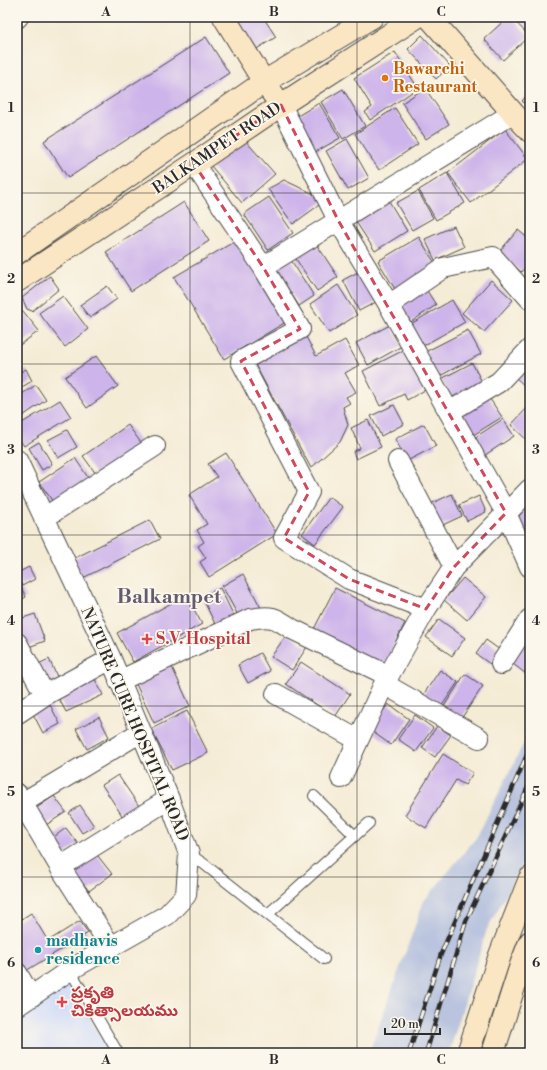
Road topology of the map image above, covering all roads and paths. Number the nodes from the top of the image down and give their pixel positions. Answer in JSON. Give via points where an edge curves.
{"nodes":[{"id":1,"x":224,"y":17,"type":"edge"},
{"id":2,"x":372,"y":17,"type":"edge"},
{"id":3,"x":417,"y":17,"type":"edge"},
{"id":4,"x":429,"y":17,"type":"edge"},
{"id":5,"x":264,"y":82,"type":"junction"},
{"id":6,"x":280,"y":105,"type":"junction"},
{"id":7,"x":512,"y":113,"type":"junction"},
{"id":8,"x":530,"y":131,"type":"edge"},
{"id":9,"x":194,"y":164,"type":"junction"},
{"id":10,"x":338,"y":220,"type":"junction"},
{"id":11,"x":17,"y":253,"type":"edge"},
{"id":12,"x":263,"y":267,"type":"junction"},
{"id":13,"x":17,"y":281,"type":"edge"},
{"id":14,"x":530,"y":299,"type":"edge"},
{"id":15,"x":389,"y":305,"type":"junction"},
{"id":16,"x":530,"y":349,"type":"edge"},
{"id":17,"x":449,"y":412,"type":"junction"},
{"id":18,"x":155,"y":446,"type":"dead end"},
{"id":19,"x":17,"y":460,"type":"edge"},
{"id":20,"x":398,"y":461,"type":"dead end"},
{"id":21,"x":530,"y":489,"type":"edge"},
{"id":22,"x":506,"y":514,"type":"junction"},
{"id":23,"x":44,"y":518,"type":"junction"},
{"id":24,"x":454,"y":567,"type":"junction"},
{"id":25,"x":530,"y":567,"type":"edge"},
{"id":26,"x":426,"y":609,"type":"junction"},
{"id":27,"x":530,"y":619,"type":"edge"},
{"id":28,"x":17,"y":643,"type":"edge"},
{"id":29,"x":111,"y":659,"type":"junction"},
{"id":30,"x":501,"y":664,"type":"dead end"},
{"id":31,"x":387,"y":680,"type":"junction"},
{"id":32,"x":120,"y":682,"type":"junction"},
{"id":33,"x":276,"y":694,"type":"dead end"},
{"id":34,"x":45,"y":696,"type":"junction"},
{"id":35,"x":18,"y":713,"type":"edge"},
{"id":36,"x":141,"y":732,"type":"junction"},
{"id":37,"x":479,"y":738,"type":"dead end"},
{"id":38,"x":358,"y":740,"type":"junction"},
{"id":39,"x":340,"y":778,"type":"dead end"},
{"id":40,"x":314,"y":796,"type":"dead end"},
{"id":41,"x":20,"y":799,"type":"edge"},
{"id":42,"x":169,"y":799,"type":"junction"},
{"id":43,"x":369,"y":823,"type":"dead end"},
{"id":44,"x":355,"y":836,"type":"junction"},
{"id":45,"x":189,"y":854,"type":"junction"},
{"id":46,"x":60,"y":867,"type":"junction"},
{"id":47,"x":530,"y":878,"type":"edge"},
{"id":48,"x":268,"y":914,"type":"junction"},
{"id":49,"x":506,"y":939,"type":"junction"},
{"id":50,"x":529,"y":945,"type":"edge"},
{"id":51,"x":111,"y":947,"type":"junction"},
{"id":52,"x":324,"y":959,"type":"dead end"},
{"id":53,"x":70,"y":970,"type":"junction"},
{"id":54,"x":17,"y":973,"type":"edge"},
{"id":55,"x":24,"y":1001,"type":"edge"},
{"id":56,"x":118,"y":1053,"type":"edge"},
{"id":57,"x":468,"y":1053,"type":"edge"},
{"id":58,"x":493,"y":1053,"type":"edge"}],
"edges":[{"from":1,"to":5,"type":"main road"},
{"from":2,"to":5,"type":"main road","name":"BALKAMPET ROAD"},
{"from":3,"to":6,"type":"main road","name":"BALKAMPET ROAD"},
{"from":4,"to":7,"type":"main road"},
{"from":5,"to":6,"type":"main road"},
{"from":5,"to":11,"type":"main road","name":"BALKAMPET ROAD"},
{"from":6,"to":9,"type":"main road","name":"BALKAMPET ROAD"},
{"from":6,"to":10,"type":"street"},
{"from":7,"to":8,"type":"main road"},
{"from":7,"to":10,"type":"street"},
{"from":9,"to":12,"type":"street"},
{"from":9,"to":13,"type":"main road","name":"BALKAMPET ROAD"},
{"from":10,"to":12,"type":"street"},
{"from":10,"to":15,"type":"street"},
{"from":12,"to":26,"type":"street","via":[[300,329],[241,361],[309,492],[284,538],[349,579]]},
{"from":14,"to":15,"type":"street","via":[[493,257],[443,268]]},
{"from":15,"to":17,"type":"street"},
{"from":16,"to":17,"type":"street","via":[[499,382]]},
{"from":17,"to":22,"type":"street"},
{"from":18,"to":23,"type":"street"},
{"from":19,"to":23,"type":"street","name":"NATURE CURE HOSPITAL ROAD"},
{"from":20,"to":24,"type":"street"},
{"from":21,"to":22,"type":"street"},
{"from":22,"to":24,"type":"street"},
{"from":22,"to":25,"type":"street"},
{"from":23,"to":29,"type":"street","name":"NATURE CURE HOSPITAL ROAD"},
{"from":24,"to":26,"type":"street"},
{"from":26,"to":31,"type":"street"},
{"from":27,"to":30,"type":"street"},
{"from":28,"to":34,"type":"street"},
{"from":29,"to":32,"type":"street","name":"NATURE CURE HOSPITAL ROAD"},
{"from":29,"to":34,"type":"street"},
{"from":31,"to":32,"type":"street","via":[[280,621],[266,616],[250,619]]},
{"from":31,"to":37,"type":"street"},
{"from":31,"to":38,"type":"street"},
{"from":32,"to":36,"type":"street","name":"NATURE CURE HOSPITAL ROAD"},
{"from":33,"to":38,"type":"street"},
{"from":34,"to":35,"type":"street"},
{"from":36,"to":41,"type":"street"},
{"from":36,"to":42,"type":"street","name":"NATURE CURE HOSPITAL ROAD"},
{"from":38,"to":39,"type":"street"},
{"from":40,"to":44,"type":"lane"},
{"from":41,"to":46,"type":"street"},
{"from":42,"to":45,"type":"street","name":"NATURE CURE HOSPITAL ROAD"},
{"from":42,"to":46,"type":"street"},
{"from":43,"to":44,"type":"lane"},
{"from":44,"to":48,"type":"lane"},
{"from":45,"to":48,"type":"lane"},
{"from":45,"to":51,"type":"street","name":"NATURE CURE HOSPITAL ROAD","via":[[186,895],[167,915]]},
{"from":46,"to":51,"type":"street"},
{"from":47,"to":49,"type":"main road"},
{"from":48,"to":52,"type":"lane"},
{"from":49,"to":50,"type":"main road"},
{"from":49,"to":57,"type":"main road"},
{"from":50,"to":58,"type":"main road"},
{"from":51,"to":53,"type":"street","name":"NATURE CURE HOSPITAL ROAD"},
{"from":53,"to":55,"type":"street","name":"NATURE CURE HOSPITAL ROAD"},
{"from":53,"to":56,"type":"lane"},
{"from":54,"to":55,"type":"street"}]}
